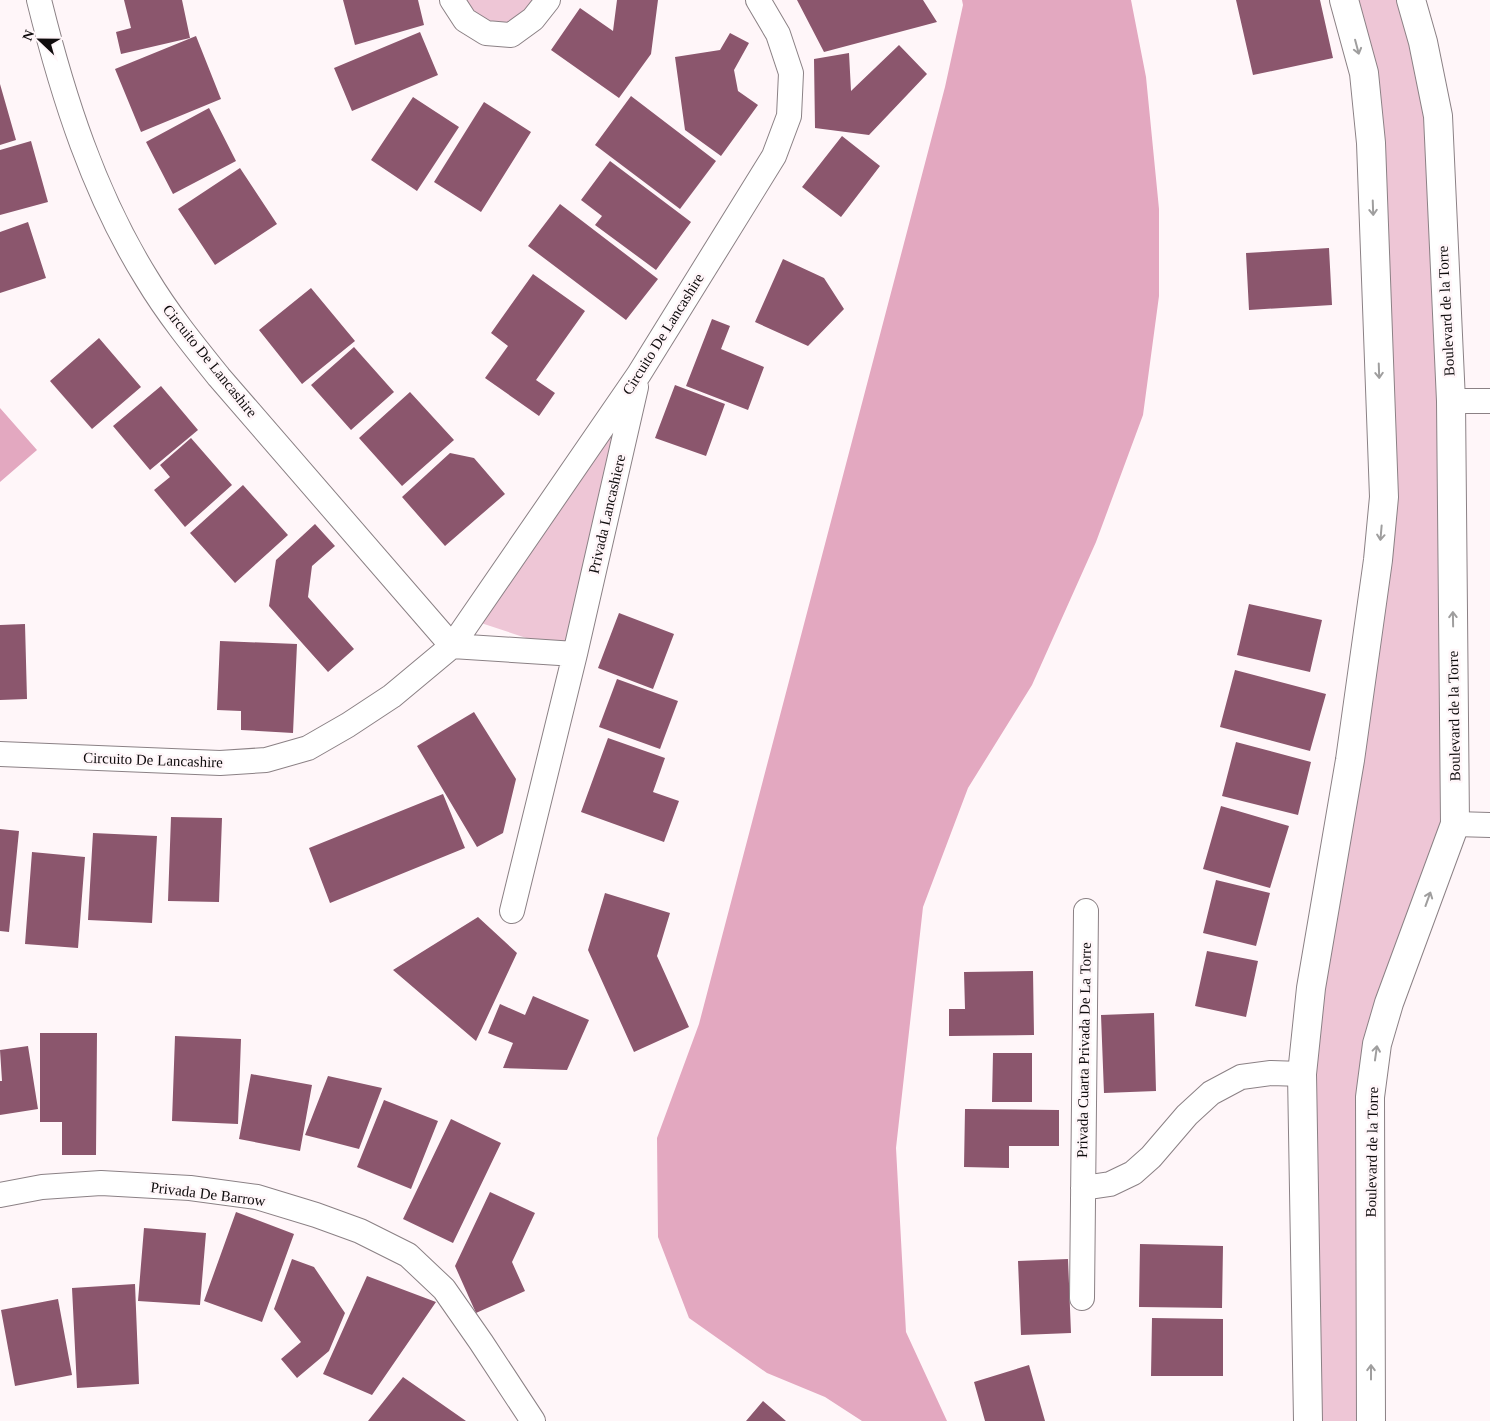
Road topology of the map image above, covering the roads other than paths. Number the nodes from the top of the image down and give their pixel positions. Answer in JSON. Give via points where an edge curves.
{"nodes":[{"id":1,"x":39,"y":0,"type":"edge"},
{"id":2,"x":452,"y":0,"type":"edge"},
{"id":3,"x":548,"y":0,"type":"edge"},
{"id":4,"x":758,"y":0,"type":"edge"},
{"id":5,"x":1344,"y":0,"type":"edge"},
{"id":6,"x":1411,"y":0,"type":"edge"},
{"id":7,"x":639,"y":374,"type":"junction"},
{"id":8,"x":1450,"y":401,"type":"junction"},
{"id":9,"x":1490,"y":401,"type":"edge"},
{"id":10,"x":452,"y":646,"type":"junction"},
{"id":11,"x":575,"y":654,"type":"junction"},
{"id":12,"x":0,"y":754,"type":"edge"},
{"id":13,"x":1456,"y":824,"type":"junction"},
{"id":14,"x":1490,"y":824,"type":"edge"},
{"id":15,"x":512,"y":911,"type":"dead end"},
{"id":16,"x":1086,"y":911,"type":"dead end"},
{"id":17,"x":1302,"y":1074,"type":"junction"},
{"id":18,"x":1083,"y":1188,"type":"junction"},
{"id":19,"x":0,"y":1195,"type":"edge"},
{"id":20,"x":1082,"y":1298,"type":"dead end"},
{"id":21,"x":533,"y":1421,"type":"edge"},
{"id":22,"x":1308,"y":1421,"type":"edge"},
{"id":23,"x":1371,"y":1421,"type":"edge"}],
"edges":[{"from":1,"to":10,"type":"street","name":"Circuito De Lancashire","via":[[53,59],[82,144],[114,221],[147,280],[219,377]]},
{"from":2,"to":3,"type":"street","via":[[465,20],[486,33],[511,35],[533,19]]},
{"from":4,"to":7,"type":"street","name":"Circuito De Lancashire","via":[[778,34],[791,73],[789,116],[774,156]]},
{"from":5,"to":17,"type":"street","one_way":true,"via":[[1364,73],[1371,143],[1384,497],[1350,760],[1311,988]]},
{"from":6,"to":8,"type":"street","name":"Boulevard de la Torre","via":[[1438,116]]},
{"from":7,"to":10,"type":"street","name":"Circuito De Lancashire"},
{"from":7,"to":11,"type":"street","name":"Privada Lancashiere"},
{"from":8,"to":9,"type":"street"},
{"from":13,"to":8,"type":"street","name":"Boulevard de la Torre","one_way":true},
{"from":10,"to":11,"type":"street"},
{"from":10,"to":12,"type":"street","name":"Circuito De Lancashire","via":[[392,696],[348,725],[308,748],[266,760],[220,763]]},
{"from":11,"to":15,"type":"street","name":"Privada Lancashiere"},
{"from":13,"to":14,"type":"street"},
{"from":23,"to":13,"type":"street","name":"Boulevard de la Torre","one_way":true,"via":[[1370,1097],[1377,1044],[1389,1003]]},
{"from":16,"to":18,"type":"street","name":"Privada Cuarta Privada De La Torre"},
{"from":17,"to":18,"type":"street","via":[[1271,1073],[1241,1077],[1211,1093],[1133,1173],[1110,1184]]},
{"from":17,"to":22,"type":"street"},
{"from":18,"to":20,"type":"street","name":"Privada Cuarta Privada De La Torre"},
{"from":19,"to":21,"type":"street","name":"Privada De Barrow","via":[[42,1187],[101,1183],[190,1188],[257,1197],[360,1231],[408,1255],[444,1290]]}]}
